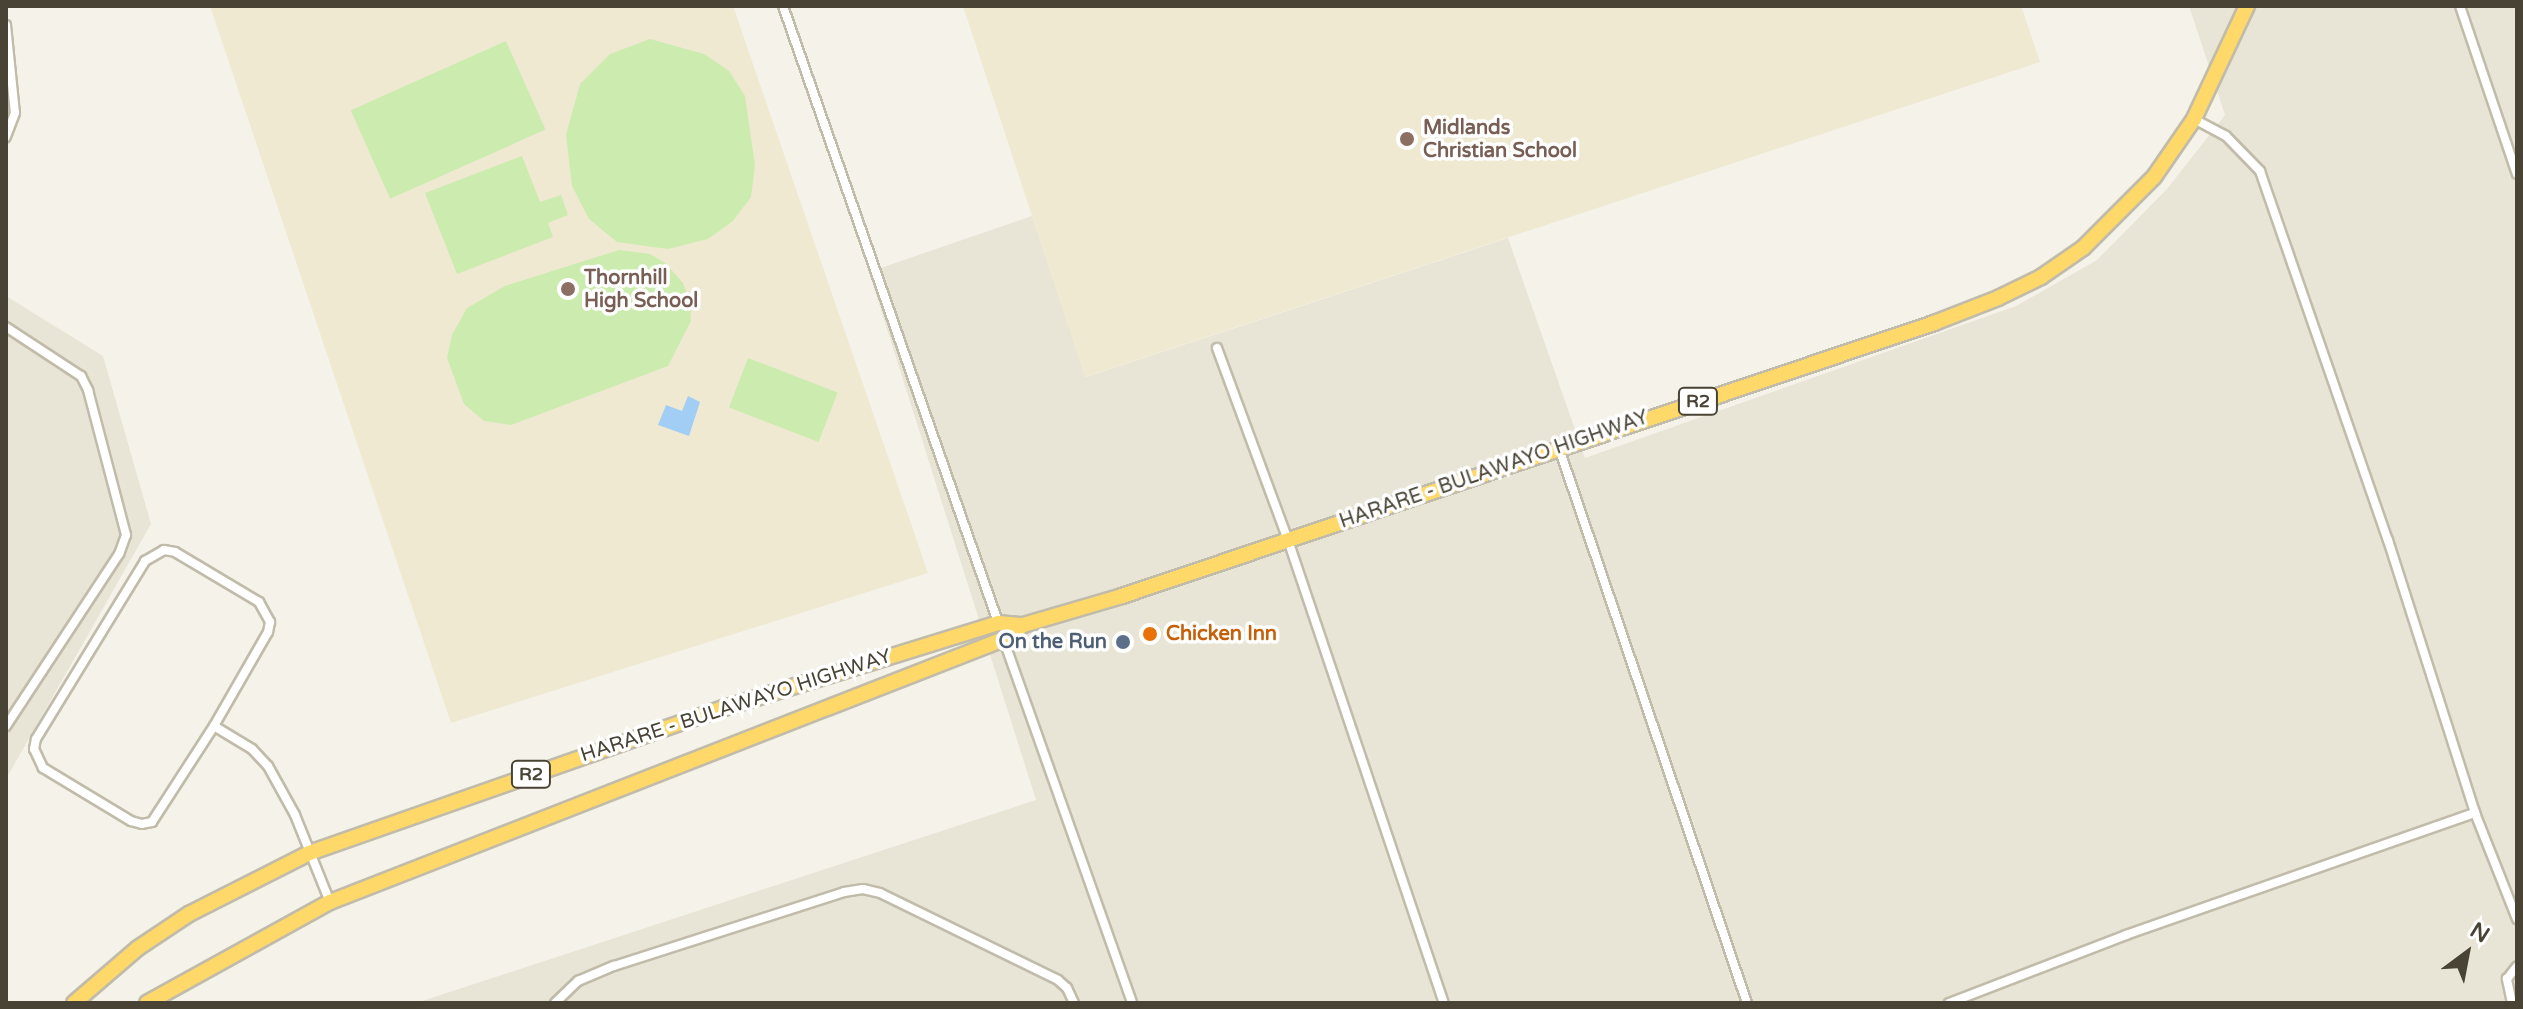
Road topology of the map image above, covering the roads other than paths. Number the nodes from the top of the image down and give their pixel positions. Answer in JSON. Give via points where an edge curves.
{"nodes":[{"id":1,"x":783,"y":6,"type":"edge"},
{"id":2,"x":2247,"y":6,"type":"edge"},
{"id":3,"x":2460,"y":6,"type":"edge"},
{"id":4,"x":6,"y":25,"type":"edge"},
{"id":5,"x":2194,"y":119,"type":"junction"},
{"id":6,"x":6,"y":137,"type":"edge"},
{"id":7,"x":2517,"y":174,"type":"edge"},
{"id":8,"x":6,"y":327,"type":"edge"},
{"id":9,"x":1217,"y":348,"type":"dead end"},
{"id":10,"x":1559,"y":448,"type":"junction"},
{"id":11,"x":1288,"y":540,"type":"junction"},
{"id":12,"x":998,"y":623,"type":"junction"},
{"id":13,"x":1023,"y":625,"type":"junction"},
{"id":14,"x":1004,"y":639,"type":"junction"},
{"id":15,"x":6,"y":726,"type":"edge"},
{"id":16,"x":214,"y":726,"type":"junction"},
{"id":17,"x":2475,"y":813,"type":"junction"},
{"id":18,"x":309,"y":853,"type":"junction"},
{"id":19,"x":330,"y":902,"type":"junction"},
{"id":20,"x":2517,"y":919,"type":"edge"},
{"id":21,"x":2517,"y":966,"type":"edge"},
{"id":22,"x":74,"y":1003,"type":"edge"},
{"id":23,"x":147,"y":1003,"type":"edge"},
{"id":24,"x":555,"y":1003,"type":"edge"},
{"id":25,"x":1074,"y":1003,"type":"edge"},
{"id":26,"x":1132,"y":1003,"type":"edge"},
{"id":27,"x":1444,"y":1003,"type":"edge"},
{"id":28,"x":1747,"y":1003,"type":"edge"},
{"id":29,"x":1949,"y":1003,"type":"edge"},
{"id":30,"x":2512,"y":1003,"type":"edge"}],
"edges":[{"from":1,"to":12,"type":"street"},
{"from":2,"to":5,"type":"highway","name":"HARARE - BULAWAYO HIGHWAY","number":"R2"},
{"from":3,"to":7,"type":"street"},
{"from":4,"to":6,"type":"street","via":[[15,113]]},
{"from":5,"to":10,"type":"highway","name":"HARARE - BULAWAYO HIGHWAY","number":"R2","via":[[2127,206],[2083,248],[2041,277],[1934,323]]},
{"from":5,"to":17,"type":"street","via":[[2226,136],[2260,171],[2388,540]]},
{"from":8,"to":15,"type":"street","via":[[81,376],[126,535],[119,554]]},
{"from":9,"to":11,"type":"street"},
{"from":10,"to":11,"type":"highway","name":"HARARE - BULAWAYO HIGHWAY","number":"R2"},
{"from":10,"to":28,"type":"street"},
{"from":11,"to":13,"type":"highway","name":"HARARE - BULAWAYO HIGHWAY","number":"R2"},
{"from":11,"to":27,"type":"street"},
{"from":12,"to":13,"type":"highway","name":"HARARE - BULAWAYO HIGHWAY","number":"R2"},
{"from":12,"to":14,"type":"street"},
{"from":12,"to":18,"type":"highway","name":"HARARE - BULAWAYO HIGHWAY","number":"R2","via":[[649,732]]},
{"from":13,"to":14,"type":"highway","name":"HARARE - BULAWAYO HIGHWAY","number":"R2"},
{"from":14,"to":19,"type":"highway","name":"HARARE - BULAWAYO HIGHWAY","number":"R2"},
{"from":14,"to":26,"type":"street"},
{"from":16,"to":16,"type":"street","via":[[270,622],[259,602],[164,550],[145,561],[34,749],[43,768],[142,824],[152,822]]},
{"from":16,"to":18,"type":"street","via":[[252,749],[268,766]]},
{"from":17,"to":20,"type":"street"},
{"from":17,"to":29,"type":"street"},
{"from":18,"to":19,"type":"street"},
{"from":18,"to":22,"type":"highway","name":"HARARE - BULAWAYO HIGHWAY","number":"R2","via":[[189,914],[138,948]]},
{"from":19,"to":23,"type":"highway","name":"HARARE - BULAWAYO HIGHWAY","number":"R2"},
{"from":21,"to":30,"type":"street","via":[[2507,979]]},
{"from":24,"to":25,"type":"street","via":[[578,981],[614,966],[863,889],[1058,980]]}]}
